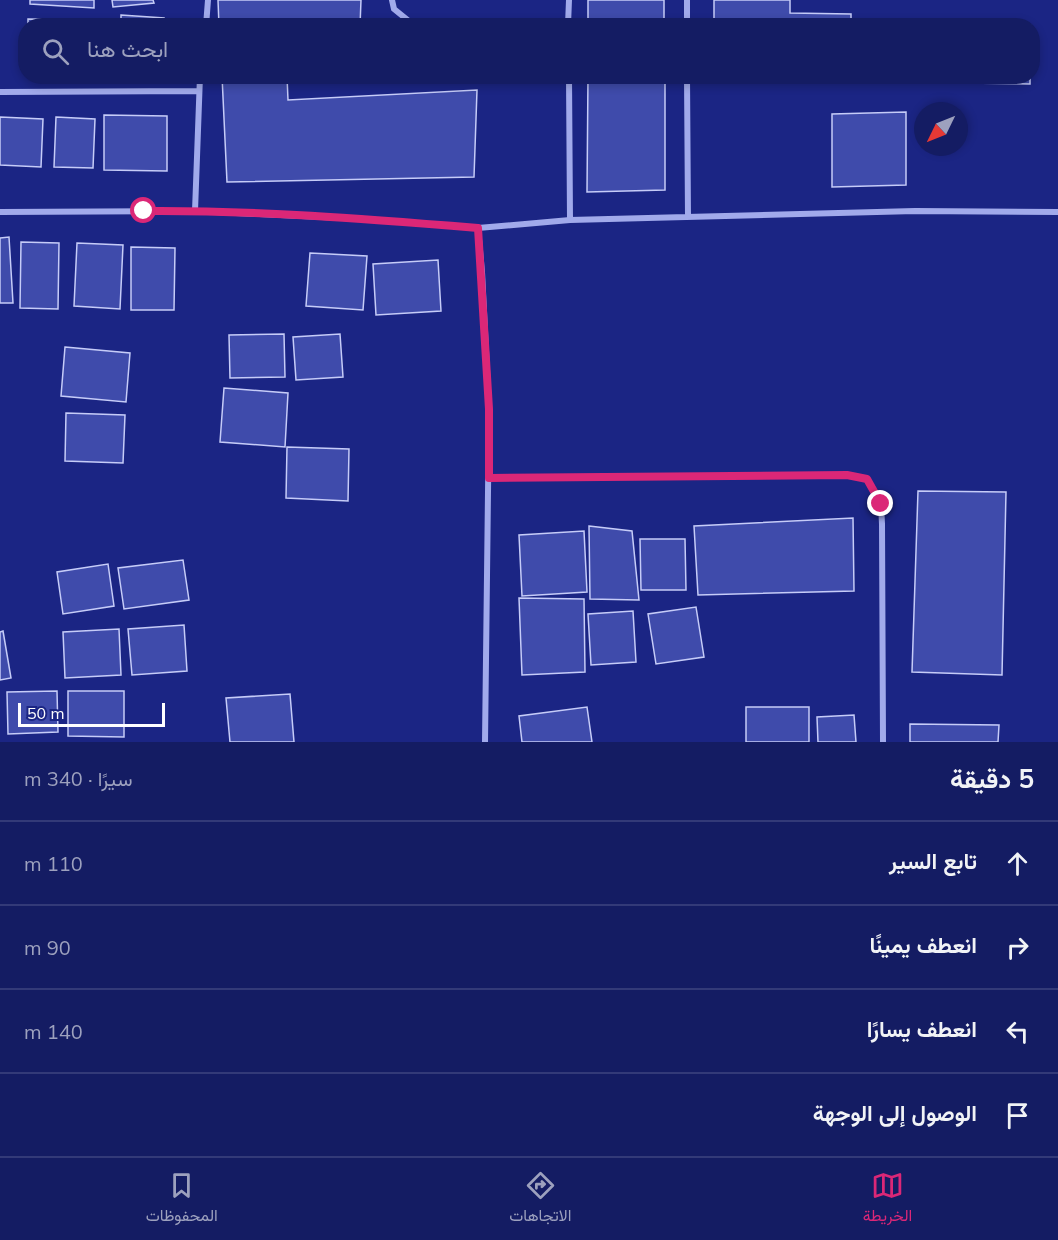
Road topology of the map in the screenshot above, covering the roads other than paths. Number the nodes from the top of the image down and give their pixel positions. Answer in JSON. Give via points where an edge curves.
{"nodes":[{"id":1,"x":208,"y":0,"type":"edge"},
{"id":2,"x":392,"y":0,"type":"edge"},
{"id":3,"x":569,"y":0,"type":"edge"},
{"id":4,"x":687,"y":0,"type":"edge"},
{"id":5,"x":207,"y":18,"type":"edge"},
{"id":6,"x":405,"y":18,"type":"edge"},
{"id":7,"x":568,"y":18,"type":"edge"},
{"id":8,"x":687,"y":18,"type":"edge"},
{"id":9,"x":199,"y":84,"type":"edge"},
{"id":10,"x":569,"y":84,"type":"edge"},
{"id":11,"x":687,"y":84,"type":"edge"},
{"id":12,"x":199,"y":91,"type":"junction"},
{"id":13,"x":0,"y":92,"type":"edge"},
{"id":14,"x":195,"y":211,"type":"junction"},
{"id":15,"x":0,"y":212,"type":"edge"},
{"id":16,"x":1058,"y":212,"type":"edge"},
{"id":17,"x":688,"y":217,"type":"junction"},
{"id":18,"x":570,"y":220,"type":"junction"},
{"id":19,"x":478,"y":228,"type":"junction"},
{"id":20,"x":489,"y":478,"type":"junction"},
{"id":21,"x":486,"y":742,"type":"edge"},
{"id":22,"x":883,"y":742,"type":"edge"}],
"edges":[{"from":1,"to":5,"type":"street"},
{"from":2,"to":6,"type":"street","via":[[394,9]]},
{"from":3,"to":7,"type":"street"},
{"from":4,"to":8,"type":"street"},
{"from":9,"to":12,"type":"street"},
{"from":10,"to":18,"type":"street"},
{"from":11,"to":17,"type":"street"},
{"from":12,"to":13,"type":"street"},
{"from":12,"to":14,"type":"street"},
{"from":14,"to":15,"type":"street"},
{"from":14,"to":19,"type":"street"},
{"from":16,"to":17,"type":"street"},
{"from":17,"to":18,"type":"street"},
{"from":18,"to":19,"type":"street"},
{"from":19,"to":20,"type":"street","via":[[489,409]]},
{"from":20,"to":21,"type":"street"},
{"from":20,"to":22,"type":"street","via":[[847,475],[867,479],[881,504]]}]}
